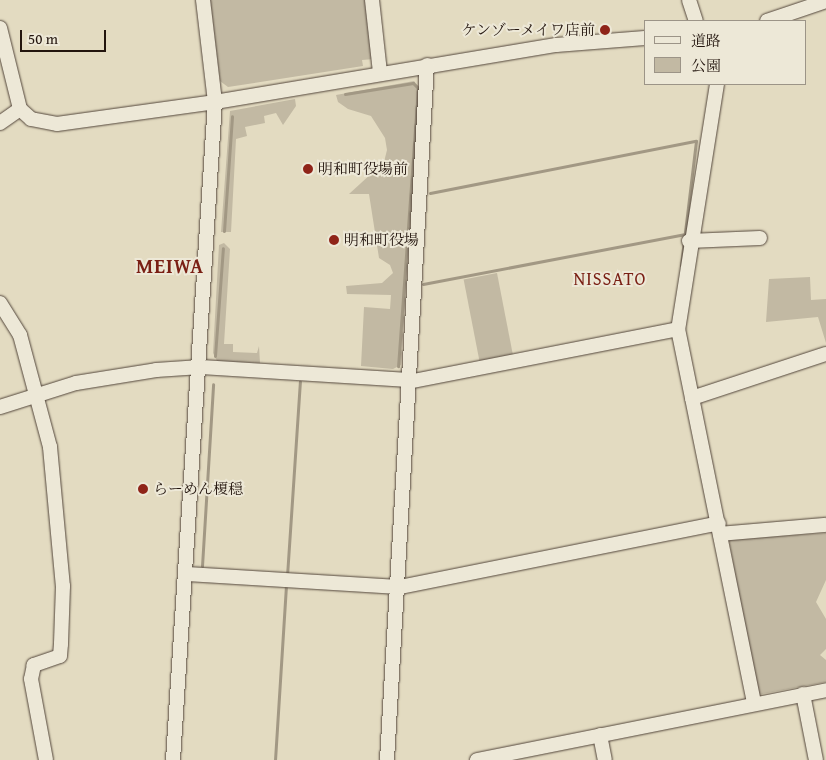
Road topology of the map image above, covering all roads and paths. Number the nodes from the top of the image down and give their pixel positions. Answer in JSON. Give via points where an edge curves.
{"nodes":[{"id":1,"x":203,"y":0,"type":"edge"},
{"id":2,"x":372,"y":0,"type":"edge"},
{"id":3,"x":689,"y":0,"type":"edge"},
{"id":4,"x":826,"y":1,"type":"edge"},
{"id":5,"x":696,"y":20,"type":"edge"},
{"id":6,"x":770,"y":20,"type":"edge"},
{"id":7,"x":0,"y":28,"type":"edge"},
{"id":8,"x":644,"y":38,"type":"edge"},
{"id":9,"x":427,"y":65,"type":"junction"},
{"id":10,"x":380,"y":74,"type":"junction"},
{"id":11,"x":717,"y":85,"type":"edge"},
{"id":12,"x":215,"y":102,"type":"junction"},
{"id":13,"x":20,"y":109,"type":"junction"},
{"id":14,"x":0,"y":123,"type":"edge"},
{"id":15,"x":760,"y":238,"type":"dead end"},
{"id":16,"x":689,"y":241,"type":"junction"},
{"id":17,"x":0,"y":303,"type":"edge"},
{"id":18,"x":678,"y":329,"type":"junction"},
{"id":19,"x":826,"y":354,"type":"edge"},
{"id":20,"x":201,"y":367,"type":"junction"},
{"id":21,"x":409,"y":381,"type":"junction"},
{"id":22,"x":39,"y":396,"type":"junction"},
{"id":23,"x":692,"y":398,"type":"junction"},
{"id":24,"x":0,"y":407,"type":"edge"},
{"id":25,"x":826,"y":525,"type":"edge"},
{"id":26,"x":720,"y":528,"type":"junction"},
{"id":27,"x":186,"y":574,"type":"junction"},
{"id":28,"x":400,"y":587,"type":"junction"},
{"id":29,"x":826,"y":690,"type":"edge"},
{"id":30,"x":803,"y":694,"type":"junction"},
{"id":31,"x":754,"y":703,"type":"junction"},
{"id":32,"x":600,"y":735,"type":"junction"},
{"id":33,"x":46,"y":760,"type":"edge"},
{"id":34,"x":173,"y":760,"type":"edge"},
{"id":35,"x":387,"y":760,"type":"edge"},
{"id":36,"x":476,"y":760,"type":"edge"},
{"id":37,"x":605,"y":760,"type":"edge"},
{"id":38,"x":816,"y":760,"type":"edge"}],
"edges":[{"from":1,"to":12,"type":"street"},
{"from":2,"to":10,"type":"street"},
{"from":3,"to":5,"type":"street"},
{"from":4,"to":6,"type":"street"},
{"from":7,"to":13,"type":"street"},
{"from":8,"to":9,"type":"street","via":[[556,45]]},
{"from":9,"to":10,"type":"street"},
{"from":9,"to":21,"type":"street"},
{"from":10,"to":12,"type":"street"},
{"from":11,"to":16,"type":"street"},
{"from":12,"to":13,"type":"street","via":[[57,124],[31,119]]},
{"from":12,"to":20,"type":"street"},
{"from":13,"to":14,"type":"street"},
{"from":15,"to":16,"type":"street"},
{"from":16,"to":18,"type":"street"},
{"from":17,"to":22,"type":"street","via":[[20,335]]},
{"from":18,"to":21,"type":"street"},
{"from":18,"to":23,"type":"street"},
{"from":19,"to":23,"type":"street"},
{"from":20,"to":21,"type":"street"},
{"from":20,"to":22,"type":"street","via":[[98,377]]},
{"from":20,"to":27,"type":"street"},
{"from":21,"to":28,"type":"street"},
{"from":22,"to":24,"type":"street"},
{"from":22,"to":33,"type":"street","via":[[50,447],[63,586],[60,656],[34,665],[31,679]]},
{"from":23,"to":26,"type":"street"},
{"from":25,"to":26,"type":"street"},
{"from":26,"to":28,"type":"street"},
{"from":26,"to":31,"type":"street"},
{"from":27,"to":28,"type":"street"},
{"from":27,"to":34,"type":"street"},
{"from":28,"to":35,"type":"street"},
{"from":29,"to":30,"type":"street"},
{"from":30,"to":31,"type":"street"},
{"from":30,"to":38,"type":"street"},
{"from":31,"to":32,"type":"street"},
{"from":32,"to":36,"type":"street"},
{"from":32,"to":37,"type":"street"}]}
